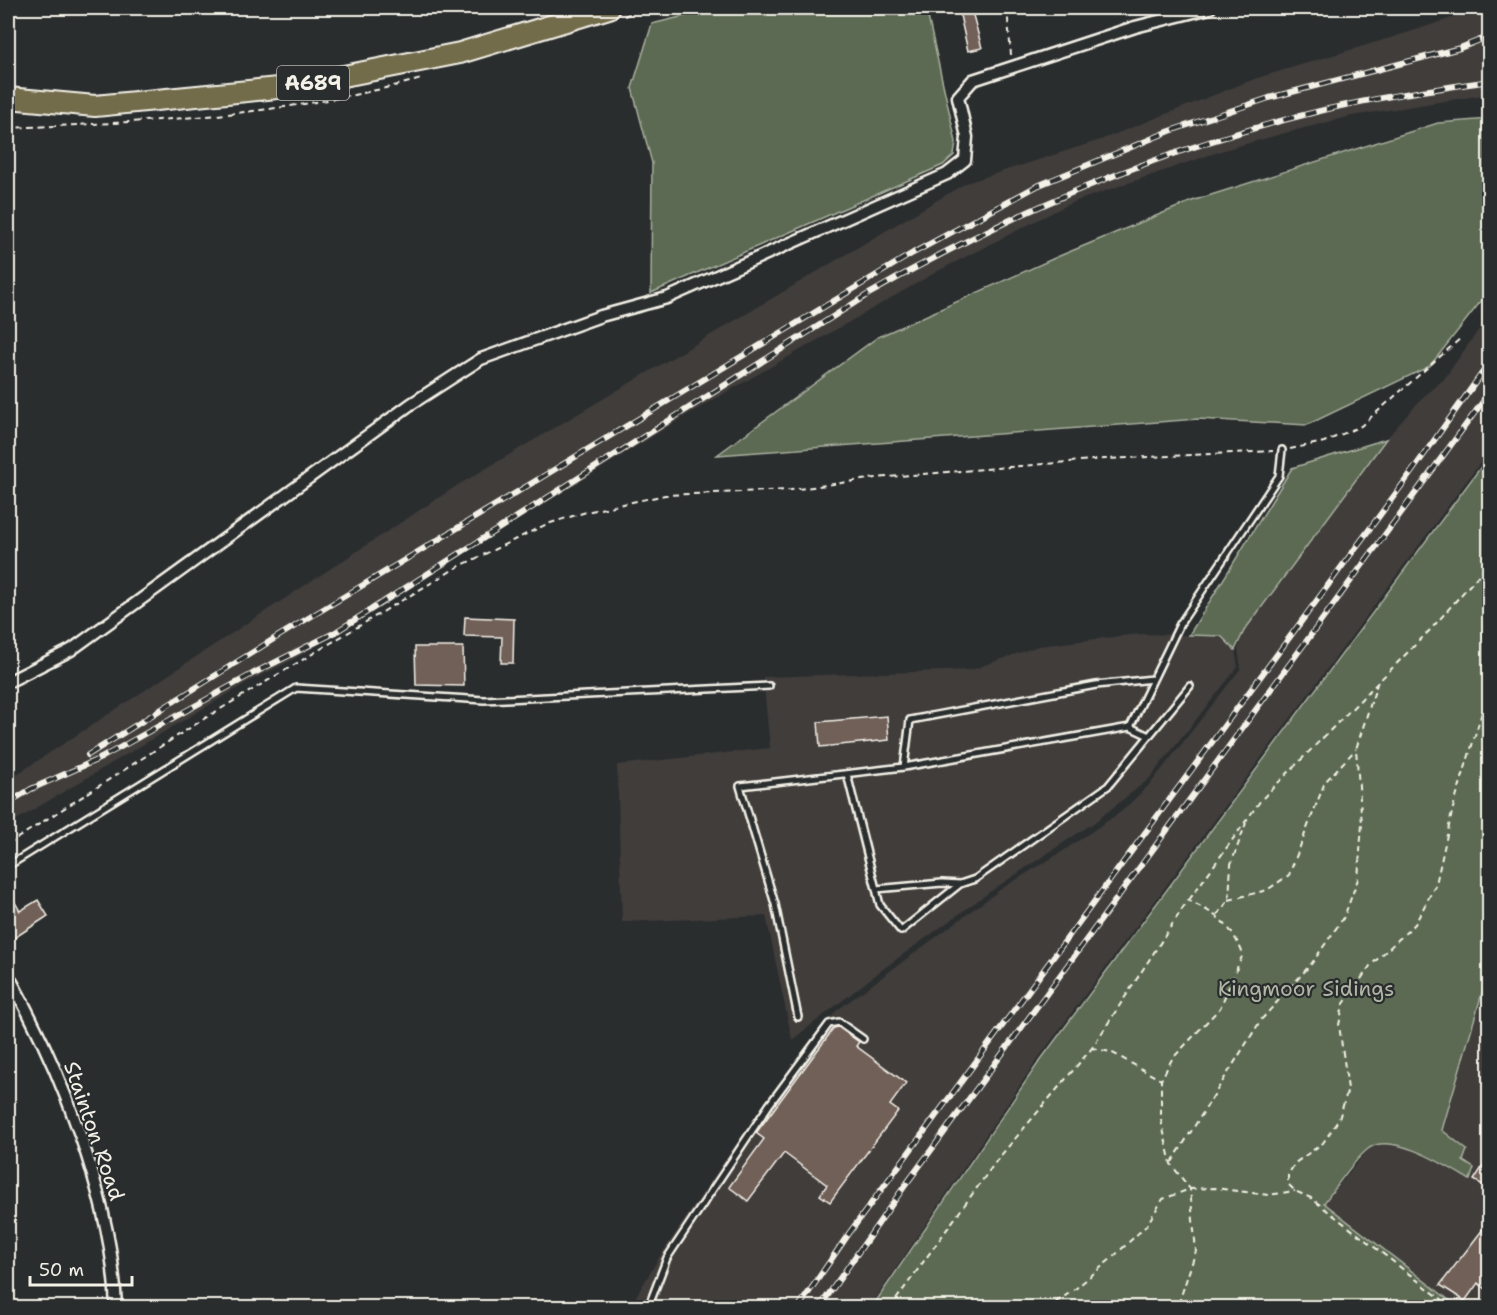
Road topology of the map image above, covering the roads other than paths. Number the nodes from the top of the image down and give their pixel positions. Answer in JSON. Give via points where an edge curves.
{"nodes":[{"id":1,"x":609,"y":8,"type":"edge"},
{"id":2,"x":1209,"y":8,"type":"edge"},
{"id":3,"x":8,"y":98,"type":"edge"},
{"id":4,"x":1282,"y":450,"type":"road end"},
{"id":5,"x":1153,"y":679,"type":"junction"},
{"id":6,"x":8,"y":682,"type":"edge"},
{"id":7,"x":769,"y":686,"type":"dead end"},
{"id":8,"x":1190,"y":686,"type":"dead end"},
{"id":9,"x":1130,"y":727,"type":"junction"},
{"id":10,"x":1149,"y":736,"type":"junction"},
{"id":11,"x":904,"y":767,"type":"junction"},
{"id":12,"x":847,"y":774,"type":"junction"},
{"id":13,"x":8,"y":866,"type":"edge"},
{"id":14,"x":960,"y":884,"type":"junction"},
{"id":15,"x":876,"y":889,"type":"junction"},
{"id":16,"x":8,"y":975,"type":"edge"},
{"id":17,"x":798,"y":1017,"type":"dead end"},
{"id":18,"x":863,"y":1039,"type":"dead end"},
{"id":19,"x":116,"y":1308,"type":"edge"},
{"id":20,"x":648,"y":1308,"type":"edge"}],
"edges":[{"from":1,"to":3,"type":"highway","number":"A689","via":[[460,53],[288,87],[95,106]]},
{"from":2,"to":6,"type":"street","via":[[1135,27],[973,80],[958,97],[967,137],[965,160],[947,174],[667,297],[481,359],[411,404],[71,650]]},
{"from":4,"to":5,"type":"lane","via":[[1279,476],[1185,616]]},
{"from":5,"to":9,"type":"lane"},
{"from":5,"to":11,"type":"lane","via":[[1085,687],[910,720]]},
{"from":7,"to":13,"type":"lane","via":[[484,700],[296,688]]},
{"from":8,"to":10,"type":"lane"},
{"from":9,"to":10,"type":"lane"},
{"from":9,"to":11,"type":"lane"},
{"from":10,"to":14,"type":"lane","via":[[1108,786],[975,879]]},
{"from":11,"to":12,"type":"lane"},
{"from":12,"to":15,"type":"lane"},
{"from":12,"to":17,"type":"lane","via":[[740,786],[776,904]]},
{"from":14,"to":15,"type":"lane"},
{"from":14,"to":15,"type":"lane","via":[[901,930],[880,905]]},
{"from":16,"to":19,"type":"street","name":"Stainton Road","via":[[46,1050],[75,1121],[111,1252]]},
{"from":18,"to":20,"type":"lane","via":[[839,1022],[828,1024],[671,1251]]}]}
